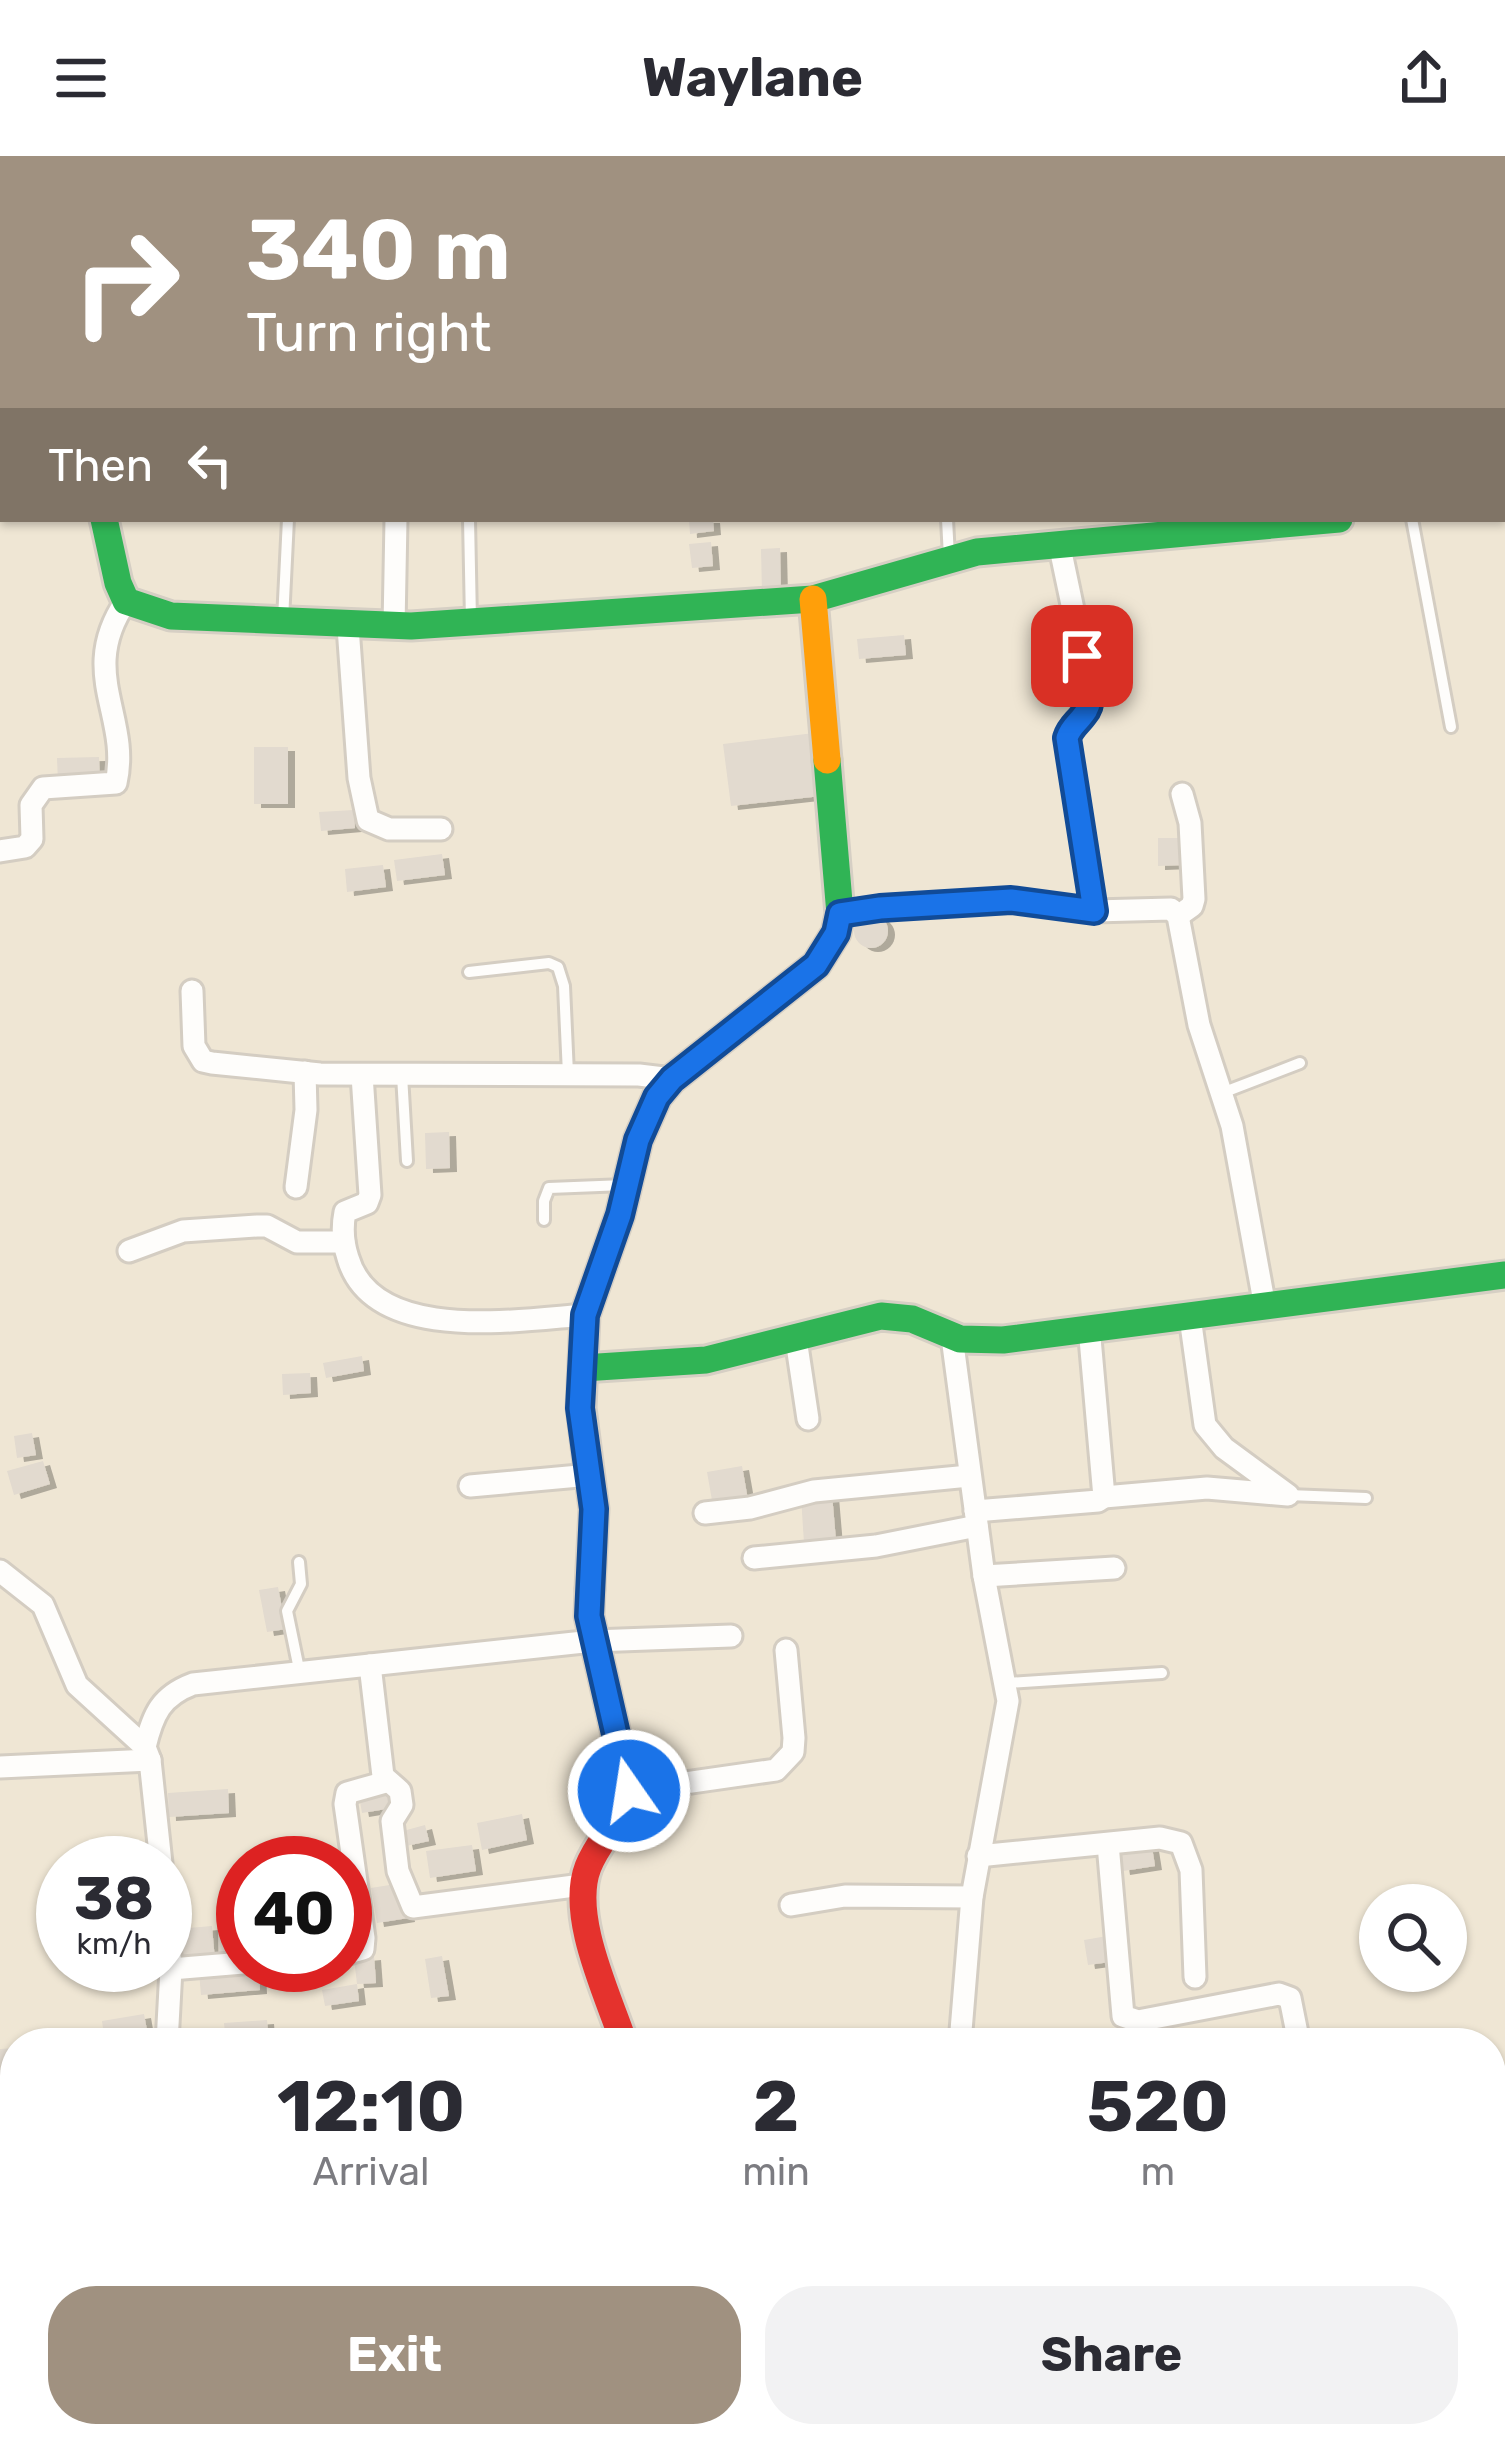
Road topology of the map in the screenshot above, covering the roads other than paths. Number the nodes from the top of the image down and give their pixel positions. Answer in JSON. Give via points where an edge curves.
{"nodes":[{"id":1,"x":105,"y":522,"type":"edge"},
{"id":2,"x":288,"y":522,"type":"edge"},
{"id":3,"x":396,"y":522,"type":"edge"},
{"id":4,"x":469,"y":522,"type":"edge"},
{"id":5,"x":947,"y":522,"type":"edge"},
{"id":6,"x":1271,"y":522,"type":"edge"},
{"id":7,"x":1413,"y":522,"type":"edge"},
{"id":8,"x":1225,"y":524,"type":"edge"},
{"id":9,"x":1059,"y":542,"type":"junction"},
{"id":10,"x":949,"y":557,"type":"junction"},
{"id":11,"x":813,"y":599,"type":"junction"},
{"id":12,"x":126,"y":601,"type":"junction"},
{"id":13,"x":283,"y":623,"type":"junction"},
{"id":14,"x":471,"y":624,"type":"junction"},
{"id":15,"x":394,"y":626,"type":"junction"},
{"id":16,"x":348,"y":627,"type":"junction"},
{"id":17,"x":1451,"y":727,"type":"dead end"},
{"id":18,"x":1182,"y":794,"type":"dead end"},
{"id":19,"x":440,"y":829,"type":"dead end"},
{"id":20,"x":0,"y":851,"type":"edge"},
{"id":21,"x":1094,"y":911,"type":"junction"},
{"id":22,"x":840,"y":914,"type":"junction"},
{"id":23,"x":1178,"y":916,"type":"junction"},
{"id":24,"x":469,"y":972,"type":"dead end"},
{"id":25,"x":192,"y":991,"type":"dead end"},
{"id":26,"x":1300,"y":1064,"type":"dead end"},
{"id":27,"x":305,"y":1072,"type":"junction"},
{"id":28,"x":568,"y":1074,"type":"junction"},
{"id":29,"x":362,"y":1075,"type":"junction"},
{"id":30,"x":402,"y":1075,"type":"junction"},
{"id":31,"x":672,"y":1079,"type":"junction"},
{"id":32,"x":1222,"y":1093,"type":"junction"},
{"id":33,"x":407,"y":1161,"type":"dead end"},
{"id":34,"x":628,"y":1185,"type":"junction"},
{"id":35,"x":296,"y":1187,"type":"dead end"},
{"id":36,"x":544,"y":1220,"type":"dead end"},
{"id":37,"x":344,"y":1242,"type":"junction"},
{"id":38,"x":129,"y":1251,"type":"dead end"},
{"id":39,"x":1505,"y":1275,"type":"edge"},
{"id":40,"x":1265,"y":1306,"type":"junction"},
{"id":41,"x":585,"y":1315,"type":"junction"},
{"id":42,"x":1190,"y":1317,"type":"junction"},
{"id":43,"x":1089,"y":1328,"type":"junction"},
{"id":44,"x":952,"y":1337,"type":"junction"},
{"id":45,"x":796,"y":1339,"type":"junction"},
{"id":46,"x":583,"y":1368,"type":"junction"},
{"id":47,"x":808,"y":1419,"type":"dead end"},
{"id":48,"x":590,"y":1475,"type":"junction"},
{"id":49,"x":969,"y":1476,"type":"junction"},
{"id":50,"x":470,"y":1486,"type":"dead end"},
{"id":51,"x":1288,"y":1495,"type":"junction"},
{"id":52,"x":1104,"y":1497,"type":"junction"},
{"id":53,"x":1366,"y":1498,"type":"dead end"},
{"id":54,"x":705,"y":1513,"type":"dead end"},
{"id":55,"x":976,"y":1519,"type":"junction"},
{"id":56,"x":754,"y":1558,"type":"dead end"},
{"id":57,"x":299,"y":1562,"type":"dead end"},
{"id":58,"x":1114,"y":1568,"type":"dead end"},
{"id":59,"x":0,"y":1571,"type":"edge"},
{"id":60,"x":984,"y":1576,"type":"junction"},
{"id":61,"x":731,"y":1636,"type":"dead end"},
{"id":62,"x":593,"y":1642,"type":"junction"},
{"id":63,"x":786,"y":1650,"type":"dead end"},
{"id":64,"x":370,"y":1665,"type":"junction"},
{"id":65,"x":1162,"y":1673,"type":"dead end"},
{"id":66,"x":300,"y":1674,"type":"junction"},
{"id":67,"x":1006,"y":1683,"type":"junction"},
{"id":68,"x":148,"y":1753,"type":"junction"},
{"id":69,"x":0,"y":1767,"type":"edge"},
{"id":70,"x":386,"y":1782,"type":"junction"},
{"id":71,"x":629,"y":1791,"type":"junction"},
{"id":72,"x":158,"y":1836,"type":"edge"},
{"id":73,"x":352,"y":1836,"type":"edge"},
{"id":74,"x":1108,"y":1844,"type":"junction"},
{"id":75,"x":978,"y":1856,"type":"junction"},
{"id":76,"x":401,"y":1878,"type":"junction"},
{"id":77,"x":372,"y":1881,"type":"edge"},
{"id":78,"x":582,"y":1885,"type":"junction"},
{"id":79,"x":972,"y":1897,"type":"junction"},
{"id":80,"x":791,"y":1905,"type":"dead end"},
{"id":81,"x":1196,"y":1977,"type":"dead end"},
{"id":82,"x":170,"y":1992,"type":"edge"},
{"id":83,"x":168,"y":2028,"type":"edge"},
{"id":84,"x":619,"y":2028,"type":"edge"},
{"id":85,"x":961,"y":2028,"type":"edge"},
{"id":86,"x":1296,"y":2028,"type":"edge"}],
"edges":[{"from":1,"to":12,"type":"street"},
{"from":2,"to":13,"type":"lane"},
{"from":3,"to":15,"type":"street"},
{"from":4,"to":14,"type":"lane"},
{"from":5,"to":10,"type":"lane"},
{"from":6,"to":8,"type":"street"},
{"from":7,"to":17,"type":"lane"},
{"from":8,"to":9,"type":"street"},
{"from":9,"to":10,"type":"street"},
{"from":9,"to":21,"type":"street","via":[[1090,690],[1089,709],[1067,738]]},
{"from":10,"to":11,"type":"street"},
{"from":11,"to":14,"type":"street"},
{"from":11,"to":22,"type":"street"},
{"from":12,"to":13,"type":"street","via":[[171,616]]},
{"from":12,"to":20,"type":"street","via":[[104,657],[116,783],[43,788],[31,805],[32,839]]},
{"from":13,"to":16,"type":"street"},
{"from":14,"to":15,"type":"street"},
{"from":15,"to":16,"type":"street"},
{"from":16,"to":19,"type":"street","via":[[368,820],[389,829]]},
{"from":18,"to":23,"type":"street","via":[[1194,898]]},
{"from":21,"to":22,"type":"street","via":[[1011,900]]},
{"from":21,"to":23,"type":"street","via":[[1161,907]]},
{"from":22,"to":31,"type":"street","via":[[816,965]]},
{"from":23,"to":32,"type":"street","via":[[1198,1025]]},
{"from":24,"to":28,"type":"lane","via":[[558,967]]},
{"from":25,"to":27,"type":"street","via":[[194,1046],[203,1061]]},
{"from":26,"to":32,"type":"lane"},
{"from":27,"to":29,"type":"street"},
{"from":27,"to":35,"type":"street"},
{"from":28,"to":30,"type":"street"},
{"from":28,"to":31,"type":"street"},
{"from":29,"to":30,"type":"street"},
{"from":29,"to":37,"type":"street","via":[[370,1195],[345,1212]]},
{"from":30,"to":33,"type":"lane"},
{"from":31,"to":34,"type":"street","via":[[648,1116]]},
{"from":32,"to":40,"type":"street"},
{"from":34,"to":36,"type":"lane","via":[[549,1188]]},
{"from":34,"to":41,"type":"street"},
{"from":37,"to":38,"type":"street","via":[[297,1242],[267,1226],[226,1227],[183,1231]]},
{"from":37,"to":41,"type":"street","via":[[361,1289],[385,1304],[472,1323]]},
{"from":39,"to":40,"type":"street"},
{"from":40,"to":42,"type":"street"},
{"from":41,"to":46,"type":"street"},
{"from":42,"to":43,"type":"street"},
{"from":42,"to":51,"type":"street","via":[[1205,1426]]},
{"from":43,"to":44,"type":"street","via":[[1003,1340]]},
{"from":43,"to":52,"type":"street"},
{"from":44,"to":45,"type":"street","via":[[902,1315]]},
{"from":44,"to":49,"type":"street"},
{"from":45,"to":46,"type":"street","via":[[706,1360]]},
{"from":45,"to":47,"type":"street"},
{"from":46,"to":48,"type":"street"},
{"from":48,"to":50,"type":"street"},
{"from":48,"to":62,"type":"street"},
{"from":49,"to":54,"type":"street"},
{"from":49,"to":55,"type":"street"},
{"from":51,"to":52,"type":"street","via":[[1207,1488]]},
{"from":51,"to":53,"type":"lane"},
{"from":52,"to":55,"type":"street"},
{"from":55,"to":56,"type":"street","via":[[876,1546]]},
{"from":55,"to":60,"type":"street"},
{"from":57,"to":66,"type":"lane","via":[[301,1584],[287,1611]]},
{"from":58,"to":60,"type":"street"},
{"from":59,"to":68,"type":"street","via":[[43,1605],[77,1684]]},
{"from":60,"to":67,"type":"street"},
{"from":61,"to":62,"type":"street"},
{"from":62,"to":64,"type":"street"},
{"from":62,"to":71,"type":"street"},
{"from":63,"to":71,"type":"street","via":[[794,1738],[786,1763]]},
{"from":64,"to":66,"type":"street"},
{"from":64,"to":70,"type":"street"},
{"from":65,"to":67,"type":"lane"},
{"from":66,"to":68,"type":"street","via":[[171,1692],[158,1706]]},
{"from":67,"to":75,"type":"street","via":[[1005,1728]]},
{"from":68,"to":69,"type":"street"},
{"from":68,"to":72,"type":"street"},
{"from":70,"to":73,"type":"street","via":[[347,1793]]},
{"from":70,"to":76,"type":"street","via":[[400,1792],[392,1821]]},
{"from":71,"to":78,"type":"street"},
{"from":74,"to":75,"type":"street"},
{"from":74,"to":81,"type":"street","via":[[1181,1843],[1191,1870]]},
{"from":74,"to":86,"type":"street","via":[[1123,2015],[1138,2021],[1279,1994],[1289,1998]]},
{"from":75,"to":79,"type":"street"},
{"from":76,"to":77,"type":"street"},
{"from":76,"to":78,"type":"street","via":[[420,1907]]},
{"from":78,"to":84,"type":"street"},
{"from":79,"to":80,"type":"street","via":[[845,1896]]},
{"from":79,"to":85,"type":"street"},
{"from":82,"to":83,"type":"street"}]}
